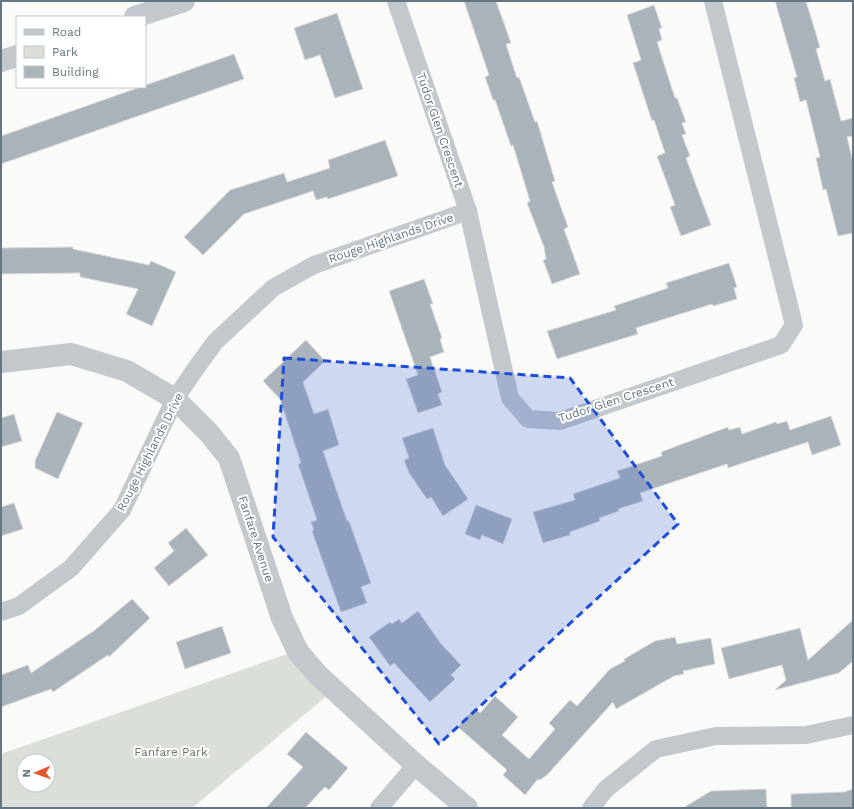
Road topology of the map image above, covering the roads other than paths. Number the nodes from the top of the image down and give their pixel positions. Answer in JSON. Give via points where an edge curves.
{"nodes":[{"id":1,"x":184,"y":1,"type":"edge"},
{"id":2,"x":396,"y":1,"type":"edge"},
{"id":3,"x":713,"y":1,"type":"edge"},
{"id":4,"x":138,"y":16,"type":"edge"},
{"id":5,"x":16,"y":56,"type":"edge"},
{"id":6,"x":1,"y":61,"type":"edge"},
{"id":7,"x":468,"y":211,"type":"junction"},
{"id":8,"x":1,"y":362,"type":"edge"},
{"id":9,"x":175,"y":399,"type":"junction"},
{"id":10,"x":1,"y":612,"type":"edge"},
{"id":11,"x":853,"y":725,"type":"edge"},
{"id":12,"x":416,"y":765,"type":"junction"},
{"id":13,"x":379,"y":808,"type":"edge"},
{"id":14,"x":467,"y":808,"type":"edge"},
{"id":15,"x":591,"y":808,"type":"edge"}],
"edges":[{"from":1,"to":4,"type":"street"},
{"from":2,"to":7,"type":"street","name":"Tudor Glen Crescent"},
{"from":3,"to":7,"type":"street","name":"Tudor Glen Crescent","via":[[794,325],[781,345],[560,421],[528,419],[510,398]]},
{"from":5,"to":6,"type":"street"},
{"from":7,"to":9,"type":"street","name":"Rouge Highlands Drive","via":[[314,265],[272,288],[215,342]]},
{"from":8,"to":9,"type":"street","name":"Fanfare Avenue","via":[[71,354],[127,371]]},
{"from":9,"to":10,"type":"street","name":"Rouge Highlands Drive","via":[[122,510],[71,568],[19,606]]},
{"from":9,"to":12,"type":"street","name":"Fanfare Avenue","via":[[209,433],[229,458],[282,618],[298,652],[318,675]]},
{"from":11,"to":15,"type":"street","via":[[806,735],[716,736],[656,749],[606,789]]},
{"from":12,"to":13,"type":"street"},
{"from":12,"to":14,"type":"street","name":"Fanfare Avenue"}]}
